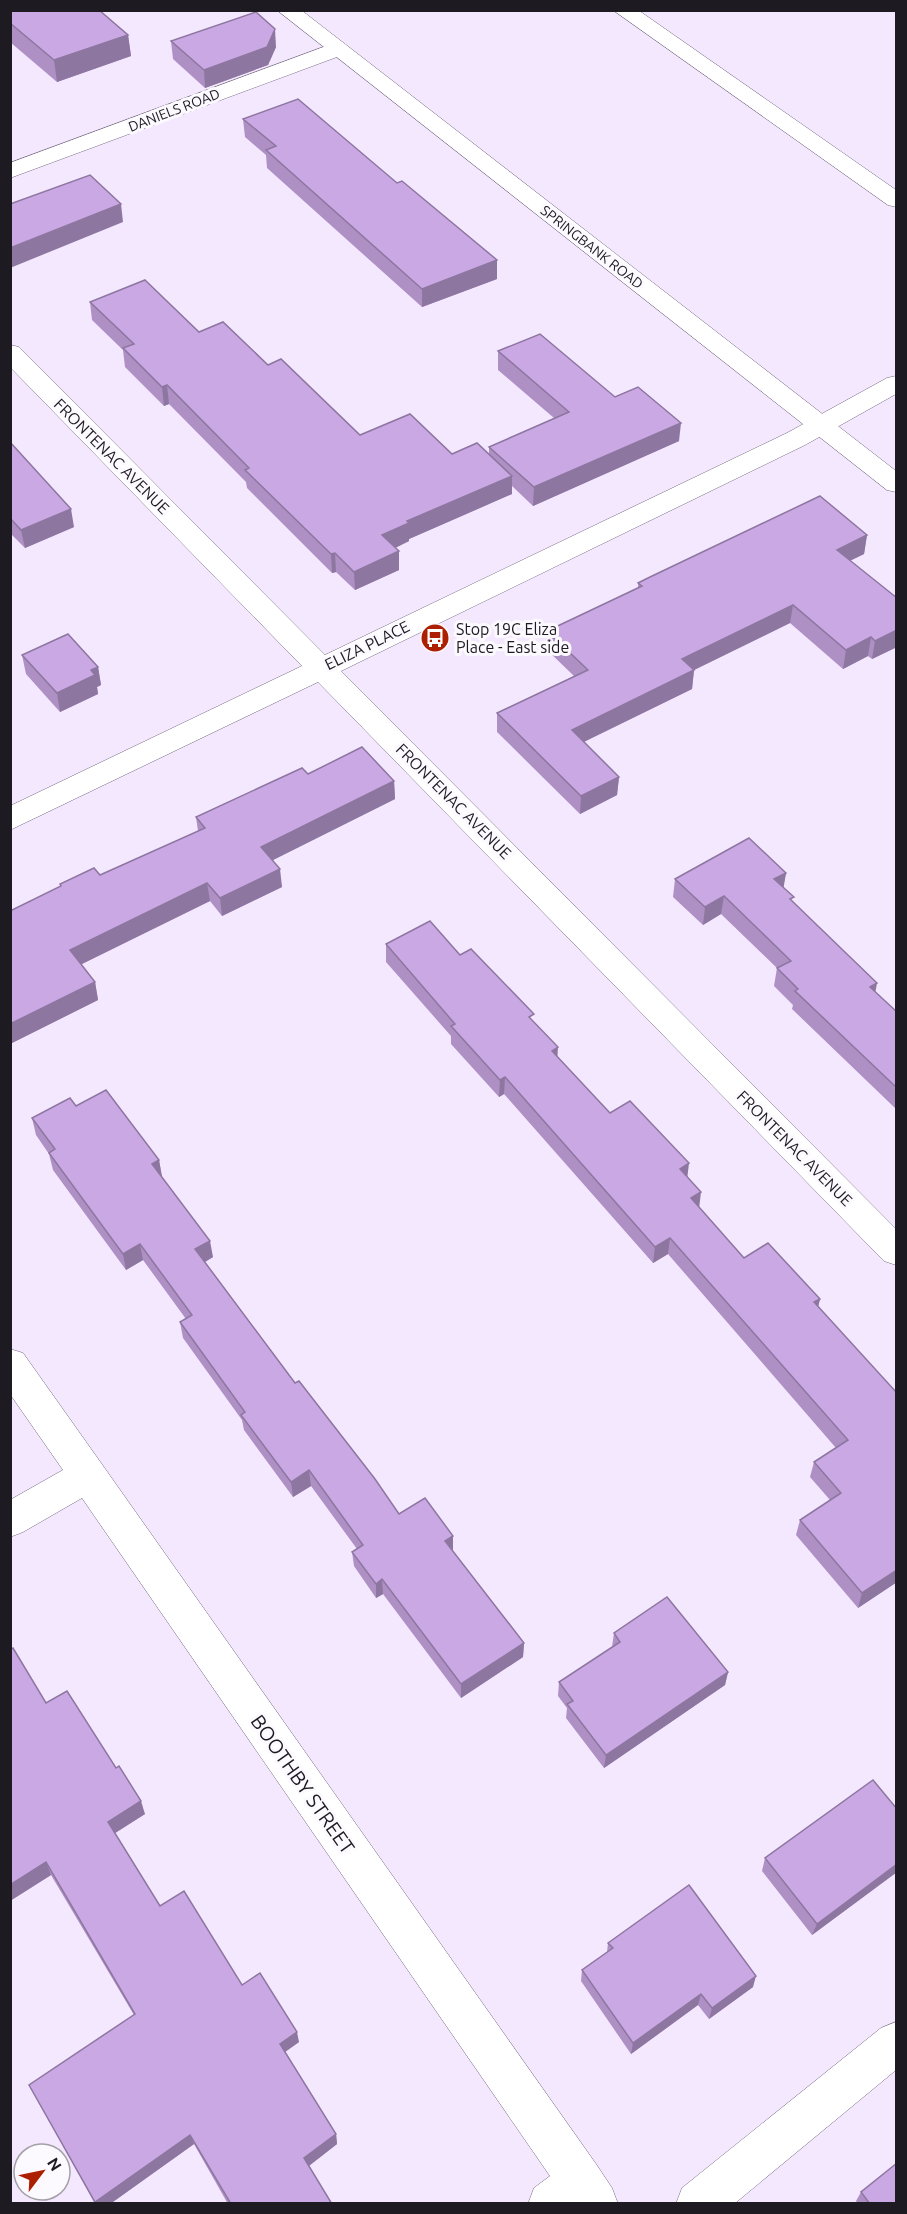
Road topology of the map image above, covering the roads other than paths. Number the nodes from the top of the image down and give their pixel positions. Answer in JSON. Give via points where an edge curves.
{"nodes":[{"id":1,"x":287,"y":10,"type":"edge"},
{"id":2,"x":622,"y":10,"type":"edge"},
{"id":3,"x":337,"y":49,"type":"junction"},
{"id":4,"x":10,"y":171,"type":"edge"},
{"id":5,"x":897,"y":200,"type":"edge"},
{"id":6,"x":10,"y":352,"type":"edge"},
{"id":7,"x":897,"y":384,"type":"edge"},
{"id":8,"x":822,"y":426,"type":"junction"},
{"id":9,"x":897,"y":484,"type":"edge"},
{"id":10,"x":321,"y":667,"type":"junction"},
{"id":11,"x":10,"y":819,"type":"edge"},
{"id":12,"x":897,"y":1251,"type":"edge"},
{"id":13,"x":10,"y":1364,"type":"edge"},
{"id":14,"x":88,"y":1475,"type":"junction"},
{"id":15,"x":10,"y":1520,"type":"edge"},
{"id":16,"x":897,"y":2043,"type":"edge"},
{"id":17,"x":576,"y":2196,"type":"edge"},
{"id":18,"x":698,"y":2204,"type":"edge"}],
"edges":[{"from":1,"to":3,"type":"street","name":"SPRINGBANK ROAD"},
{"from":2,"to":5,"type":"street"},
{"from":3,"to":4,"type":"street","name":"DANIELS ROAD"},
{"from":3,"to":8,"type":"street","name":"SPRINGBANK ROAD"},
{"from":6,"to":10,"type":"street","name":"FRONTENAC AVENUE"},
{"from":7,"to":8,"type":"street","name":"ELIZA PLACE"},
{"from":8,"to":9,"type":"street","name":"SPRINGBANK ROAD"},
{"from":8,"to":10,"type":"street","name":"ELIZA PLACE"},
{"from":10,"to":11,"type":"street","name":"ELIZA PLACE"},
{"from":10,"to":12,"type":"street","name":"FRONTENAC AVENUE"},
{"from":13,"to":14,"type":"street","name":"BOOTHBY STREET"},
{"from":14,"to":15,"type":"street"},
{"from":14,"to":17,"type":"street","name":"BOOTHBY STREET"},
{"from":16,"to":18,"type":"street"}]}
